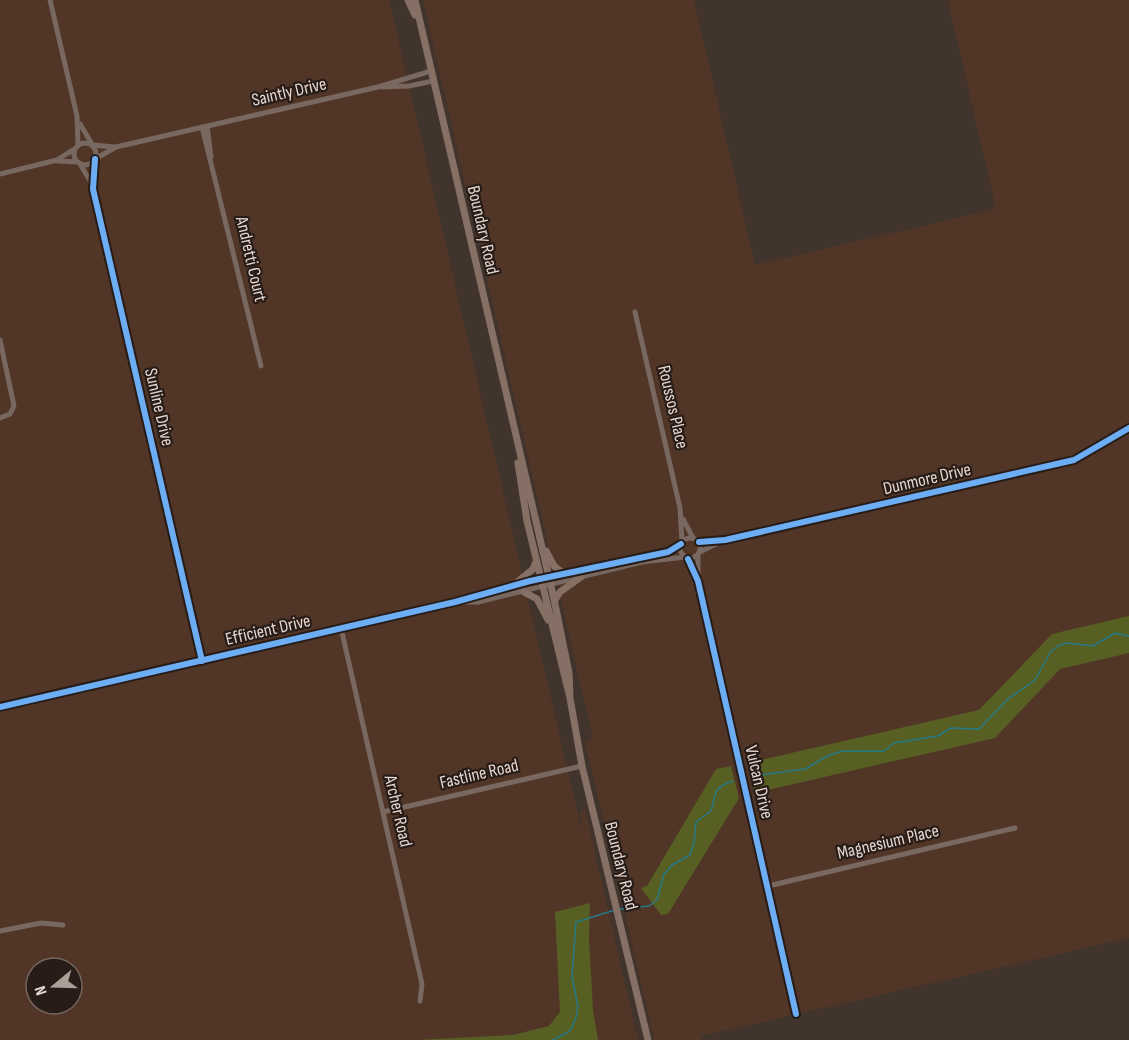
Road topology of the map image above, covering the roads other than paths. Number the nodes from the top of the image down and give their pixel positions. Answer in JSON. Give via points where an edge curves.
{"nodes":[{"id":1,"x":50,"y":0,"type":"edge"},
{"id":2,"x":408,"y":0,"type":"edge"},
{"id":3,"x":415,"y":0,"type":"edge"},
{"id":4,"x":420,"y":25,"type":"junction"},
{"id":5,"x":430,"y":71,"type":"junction"},
{"id":6,"x":433,"y":81,"type":"junction"},
{"id":7,"x":378,"y":87,"type":"junction"},
{"id":8,"x":77,"y":116,"type":"junction"},
{"id":9,"x":204,"y":126,"type":"junction"},
{"id":10,"x":92,"y":144,"type":"junction"},
{"id":11,"x":77,"y":147,"type":"junction"},
{"id":12,"x":116,"y":147,"type":"junction"},
{"id":13,"x":95,"y":159,"type":"junction"},
{"id":14,"x":57,"y":160,"type":"junction"},
{"id":15,"x":79,"y":163,"type":"junction"},
{"id":16,"x":0,"y":174,"type":"edge"},
{"id":17,"x":93,"y":189,"type":"junction"},
{"id":18,"x":634,"y":312,"type":"dead end"},
{"id":19,"x":0,"y":340,"type":"edge"},
{"id":20,"x":261,"y":366,"type":"dead end"},
{"id":21,"x":0,"y":418,"type":"edge"},
{"id":22,"x":1129,"y":428,"type":"edge"},
{"id":23,"x":516,"y":442,"type":"junction"},
{"id":24,"x":680,"y":508,"type":"junction"},
{"id":25,"x":540,"y":538,"type":"junction"},
{"id":26,"x":693,"y":538,"type":"junction"},
{"id":27,"x":725,"y":540,"type":"junction"},
{"id":28,"x":699,"y":542,"type":"junction"},
{"id":29,"x":681,"y":543,"type":"junction"},
{"id":30,"x":699,"y":554,"type":"junction"},
{"id":31,"x":687,"y":558,"type":"junction"},
{"id":32,"x":537,"y":560,"type":"junction"},
{"id":33,"x":564,"y":573,"type":"junction"},
{"id":34,"x":581,"y":577,"type":"junction"},
{"id":35,"x":545,"y":578,"type":"junction"},
{"id":36,"x":698,"y":581,"type":"junction"},
{"id":37,"x":514,"y":585,"type":"junction"},
{"id":38,"x":547,"y":586,"type":"junction"},
{"id":39,"x":524,"y":592,"type":"junction"},
{"id":40,"x":555,"y":600,"type":"junction"},
{"id":41,"x":455,"y":602,"type":"junction"},
{"id":42,"x":341,"y":628,"type":"junction"},
{"id":43,"x":554,"y":633,"type":"junction"},
{"id":44,"x":202,"y":661,"type":"junction"},
{"id":45,"x":570,"y":698,"type":"junction"},
{"id":46,"x":0,"y":707,"type":"edge"},
{"id":47,"x":582,"y":766,"type":"junction"},
{"id":48,"x":383,"y":812,"type":"junction"},
{"id":49,"x":1015,"y":828,"type":"dead end"},
{"id":50,"x":768,"y":886,"type":"junction"},
{"id":51,"x":63,"y":925,"type":"dead end"},
{"id":52,"x":0,"y":931,"type":"edge"},
{"id":53,"x":420,"y":1001,"type":"dead end"},
{"id":54,"x":796,"y":1014,"type":"dead end"},
{"id":55,"x":648,"y":1040,"type":"edge"}],
"edges":[{"from":1,"to":8,"type":"street"},
{"from":2,"to":4,"type":"main road","name":"Boundary Road"},
{"from":3,"to":4,"type":"main road","name":"Boundary Road"},
{"from":4,"to":5,"type":"main road","name":"Boundary Road"},
{"from":5,"to":6,"type":"main road","name":"Boundary Road"},
{"from":5,"to":7,"type":"street","name":"Saintly Drive"},
{"from":6,"to":7,"type":"street","name":"Saintly Drive"},
{"from":6,"to":23,"type":"main road","name":"Boundary Road"},
{"from":7,"to":9,"type":"street","name":"Saintly Drive"},
{"from":8,"to":10,"type":"street"},
{"from":8,"to":11,"type":"street"},
{"from":9,"to":12,"type":"street","name":"Saintly Drive"},
{"from":9,"to":20,"type":"street","name":"Andretti Court"},
{"from":10,"to":11,"type":"street","via":[[84,142]]},
{"from":10,"to":12,"type":"street","name":"Saintly Drive"},
{"from":10,"to":13,"type":"street","via":[[97,152]]},
{"from":11,"to":14,"type":"street"},
{"from":11,"to":15,"type":"street","via":[[74,154]]},
{"from":12,"to":13,"type":"street","name":"Saintly Drive"},
{"from":13,"to":15,"type":"street","via":[[87,165]]},
{"from":13,"to":17,"type":"street","name":"Sunline Drive"},
{"from":14,"to":15,"type":"street"},
{"from":14,"to":16,"type":"street"},
{"from":15,"to":17,"type":"street","name":"Sunline Drive"},
{"from":17,"to":44,"type":"street","name":"Sunline Drive"},
{"from":18,"to":24,"type":"street","name":"Roussos Place"},
{"from":19,"to":21,"type":"street","via":[[14,406],[10,414]]},
{"from":22,"to":27,"type":"street","name":"Dunmore Drive","via":[[1074,460]]},
{"from":23,"to":25,"type":"main road","name":"Boundary Road"},
{"from":23,"to":32,"type":"main road","name":"Boundary Road","via":[[527,521]]},
{"from":24,"to":26,"type":"street","name":"Roussos Place"},
{"from":24,"to":29,"type":"street","name":"Roussos Place"},
{"from":25,"to":33,"type":"main road","via":[[549,559]]},
{"from":25,"to":35,"type":"main road","name":"Boundary Road"},
{"from":26,"to":28,"type":"street"},
{"from":26,"to":29,"type":"street"},
{"from":27,"to":28,"type":"street","name":"Dunmore Drive"},
{"from":27,"to":30,"type":"street","name":"Dunmore Drive"},
{"from":28,"to":30,"type":"street"},
{"from":29,"to":31,"type":"street","via":[[680,550]]},
{"from":29,"to":33,"type":"street","via":[[668,552]]},
{"from":30,"to":31,"type":"street"},
{"from":30,"to":36,"type":"street","name":"Vulcan Drive"},
{"from":31,"to":34,"type":"street","via":[[653,560]]},
{"from":31,"to":36,"type":"street","name":"Vulcan Drive"},
{"from":32,"to":35,"type":"main road","name":"Boundary Road"},
{"from":32,"to":37,"type":"main road","via":[[533,569]]},
{"from":33,"to":35,"type":"street"},
{"from":34,"to":38,"type":"street"},
{"from":34,"to":40,"type":"main road"},
{"from":35,"to":37,"type":"street","name":"Efficient Drive"},
{"from":35,"to":38,"type":"main road","name":"Boundary Road"},
{"from":36,"to":50,"type":"street","name":"Vulcan Drive"},
{"from":37,"to":41,"type":"street","name":"Efficient Drive"},
{"from":38,"to":39,"type":"street","name":"Efficient Drive"},
{"from":38,"to":40,"type":"main road","name":"Boundary Road"},
{"from":38,"to":43,"type":"main road","name":"Boundary Road"},
{"from":39,"to":41,"type":"street","name":"Efficient Drive","via":[[478,602]]},
{"from":39,"to":43,"type":"main road","via":[[537,599]]},
{"from":40,"to":45,"type":"main road","name":"Boundary Road","via":[[570,673]]},
{"from":41,"to":42,"type":"street","name":"Efficient Drive"},
{"from":42,"to":44,"type":"street","name":"Efficient Drive"},
{"from":42,"to":48,"type":"street","name":"Archer Road"},
{"from":43,"to":45,"type":"main road","name":"Boundary Road"},
{"from":44,"to":46,"type":"street","name":"Efficient Drive"},
{"from":45,"to":47,"type":"main road","name":"Boundary Road"},
{"from":47,"to":48,"type":"street","name":"Fastline Road"},
{"from":47,"to":55,"type":"main road","name":"Boundary Road"},
{"from":48,"to":53,"type":"street","name":"Archer Road","via":[[422,984]]},
{"from":49,"to":50,"type":"street","name":"Magnesium Place"},
{"from":50,"to":54,"type":"street","name":"Vulcan Drive"},
{"from":51,"to":52,"type":"street","via":[[40,923]]}]}
